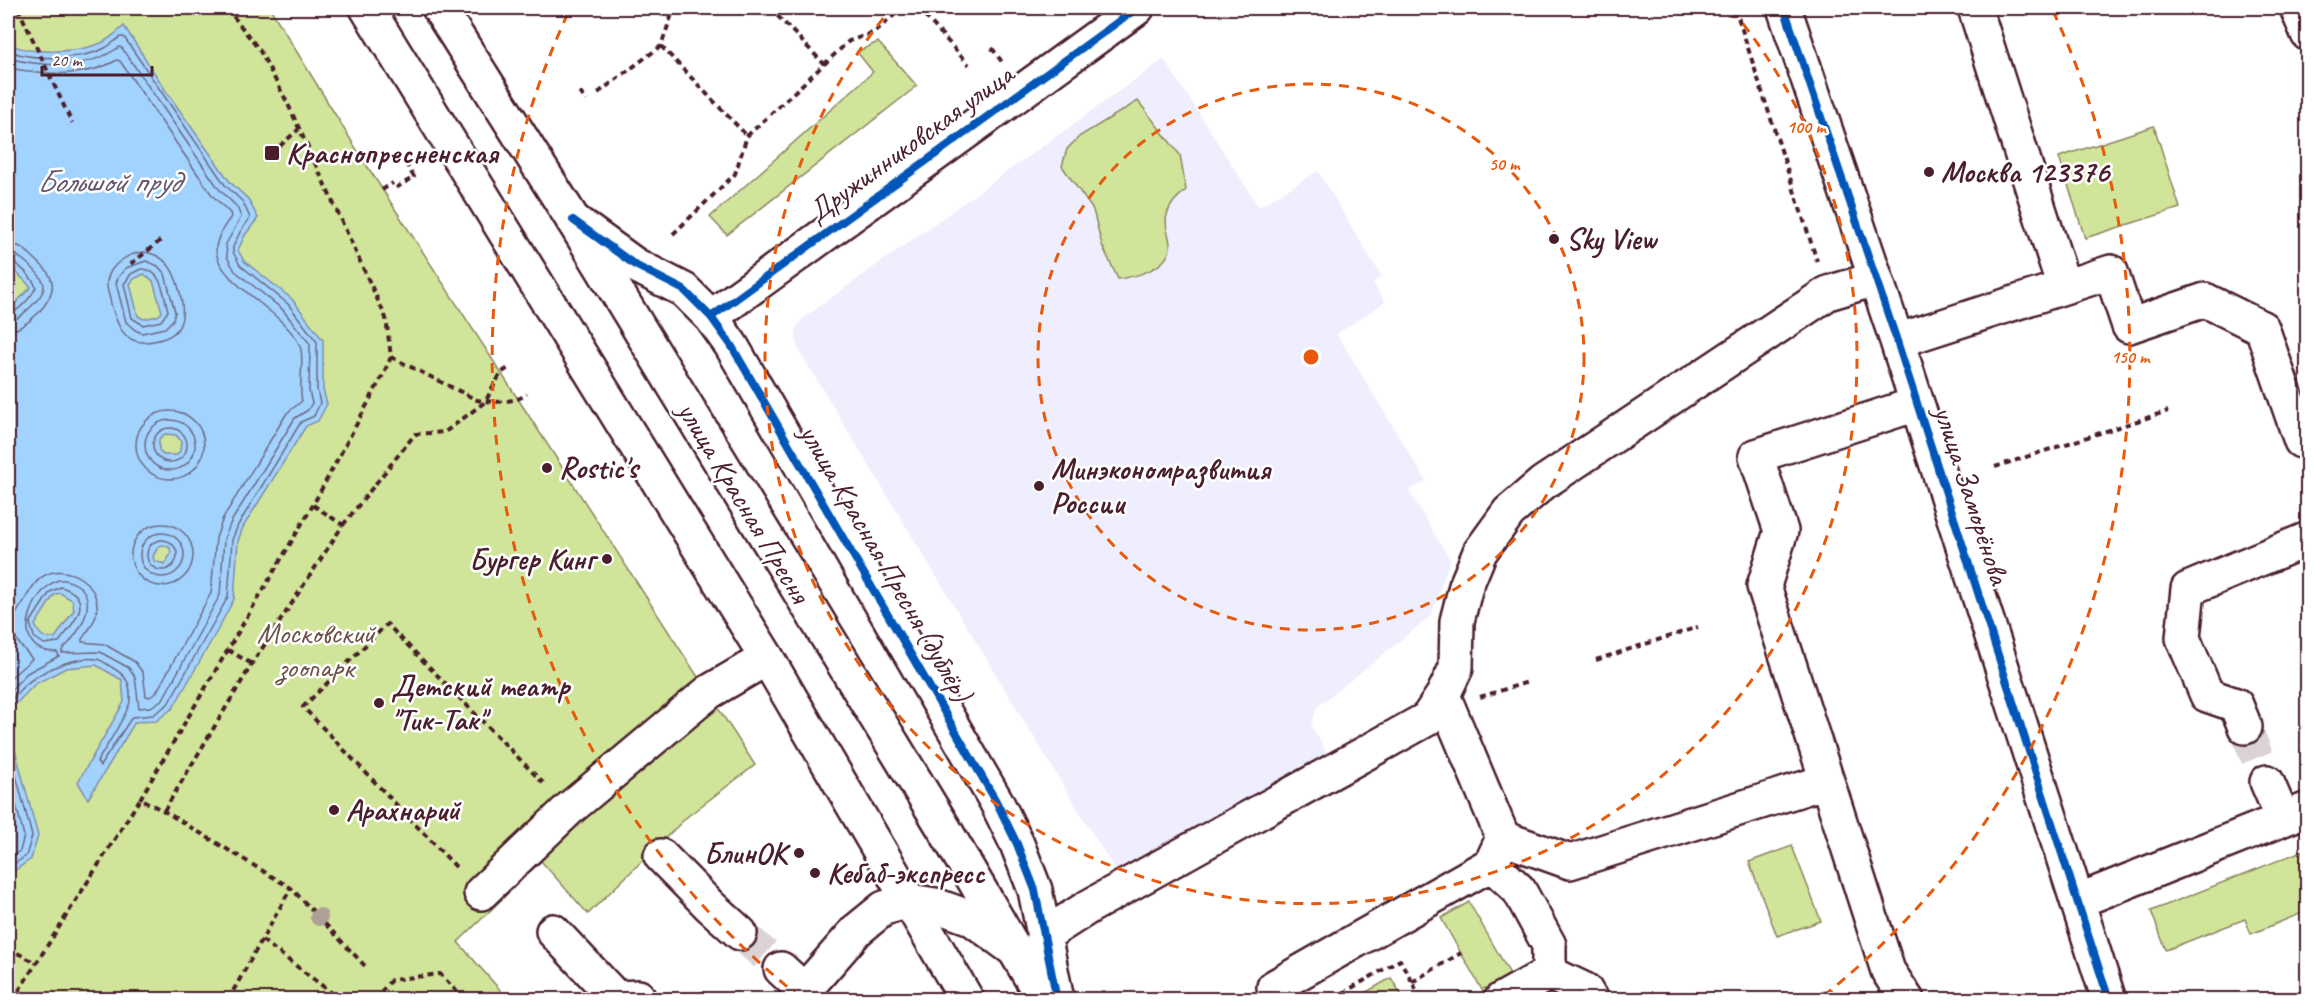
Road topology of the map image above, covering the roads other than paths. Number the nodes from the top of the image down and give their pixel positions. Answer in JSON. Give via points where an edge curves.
{"nodes":[{"id":1,"x":367,"y":8,"type":"edge"},
{"id":2,"x":439,"y":8,"type":"edge"},
{"id":3,"x":1137,"y":8,"type":"edge"},
{"id":4,"x":1784,"y":8,"type":"edge"},
{"id":5,"x":1975,"y":8,"type":"edge"},
{"id":6,"x":2297,"y":8,"type":"edge"},
{"id":7,"x":2307,"y":34,"type":"edge"},
{"id":8,"x":573,"y":220,"type":"junction"},
{"id":9,"x":1875,"y":279,"type":"junction"},
{"id":10,"x":2064,"y":287,"type":"junction"},
{"id":11,"x":711,"y":317,"type":"junction"},
{"id":12,"x":1897,"y":341,"type":"junction"},
{"id":13,"x":1917,"y":404,"type":"junction"},
{"id":14,"x":2301,"y":441,"type":"dead end"},
{"id":15,"x":2307,"y":540,"type":"edge"},
{"id":16,"x":767,"y":658,"type":"junction"},
{"id":17,"x":1443,"y":695,"type":"junction"},
{"id":18,"x":2245,"y":728,"type":"tunnel mouth"},
{"id":19,"x":1827,"y":781,"type":"junction"},
{"id":20,"x":2267,"y":782,"type":"tunnel mouth"},
{"id":21,"x":2295,"y":814,"type":"edge"},
{"id":22,"x":1497,"y":851,"type":"junction"},
{"id":23,"x":662,"y":856,"type":"dead end"},
{"id":24,"x":481,"y":893,"type":"road end"},
{"id":25,"x":910,"y":901,"type":"junction"},
{"id":26,"x":2078,"y":901,"type":"junction"},
{"id":27,"x":553,"y":930,"type":"dead end"},
{"id":28,"x":740,"y":933,"type":"tunnel mouth"},
{"id":29,"x":1030,"y":944,"type":"junction"},
{"id":30,"x":1549,"y":973,"type":"junction"},
{"id":31,"x":794,"y":986,"type":"edge"},
{"id":32,"x":640,"y":999,"type":"edge"},
{"id":33,"x":967,"y":999,"type":"edge"},
{"id":34,"x":1044,"y":999,"type":"edge"},
{"id":35,"x":1057,"y":999,"type":"edge"},
{"id":36,"x":1282,"y":999,"type":"edge"},
{"id":37,"x":1501,"y":999,"type":"edge"},
{"id":38,"x":1591,"y":999,"type":"edge"},
{"id":39,"x":1907,"y":999,"type":"edge"},
{"id":40,"x":2109,"y":999,"type":"edge"}],
"edges":[{"from":1,"to":16,"type":"street","name":"улица Красная Пресня"},
{"from":2,"to":8,"type":"street","name":"улица Красная Пресня"},
{"from":3,"to":11,"type":"street","name":"Дружинниковская улица"},
{"from":4,"to":9,"type":"street","name":"улица Заморёнова"},
{"from":5,"to":10,"type":"street"},
{"from":6,"to":7,"type":"street"},
{"from":8,"to":11,"type":"street","name":"улица Красная Пресня (дублёр)","via":[[635,265],[684,290]]},
{"from":8,"to":29,"type":"street","name":"улица Красная Пресня","via":[[945,830]]},
{"from":9,"to":12,"type":"street","name":"улица Заморёнова"},
{"from":9,"to":17,"type":"street","via":[[1828,293],[1543,483],[1509,512],[1480,552],[1466,586],[1457,621],[1456,668]]},
{"from":10,"to":12,"type":"street"},
{"from":10,"to":14,"type":"street","via":[[2110,272],[2129,326],[2205,300],[2262,328]]},
{"from":11,"to":29,"type":"street","name":"улица Красная Пресня (дублёр)","via":[[753,381],[996,801],[1035,890]]},
{"from":12,"to":13,"type":"street","name":"улица Заморёнова"},
{"from":13,"to":19,"type":"street","via":[[1756,456],[1781,531],[1764,586]]},
{"from":13,"to":26,"type":"street","name":"улица Заморёнова"},
{"from":15,"to":18,"type":"street","via":[[2188,589],[2183,638],[2207,695],[2235,705]]},
{"from":16,"to":24,"type":"street","via":[[709,692],[569,809]]},
{"from":16,"to":25,"type":"street","name":"улица Красная Пресня"},
{"from":17,"to":22,"type":"street"},
{"from":17,"to":29,"type":"street","via":[[1428,719],[1090,906]]},
{"from":19,"to":22,"type":"street","via":[[1570,862]]},
{"from":19,"to":39,"type":"street","via":[[1888,971]]},
{"from":20,"to":21,"type":"street"},
{"from":21,"to":26,"type":"street"},
{"from":22,"to":30,"type":"street","via":[[1549,945]]},
{"from":22,"to":36,"type":"street","via":[[1274,987]]},
{"from":23,"to":28,"type":"street"},
{"from":25,"to":29,"type":"street","via":[[935,905]]},
{"from":25,"to":31,"type":"street","via":[[884,908]]},
{"from":25,"to":33,"type":"street","name":"улица Красная Пресня"},
{"from":26,"to":40,"type":"street","name":"улица Заморёнова"},
{"from":27,"to":32,"type":"street","via":[[616,998]]},
{"from":29,"to":34,"type":"street","name":"улица Красная Пресня"},
{"from":29,"to":35,"type":"street","name":"улица Красная Пресня (дублёр)"},
{"from":30,"to":37,"type":"street"},
{"from":30,"to":38,"type":"street","via":[[1586,990]]}]}
